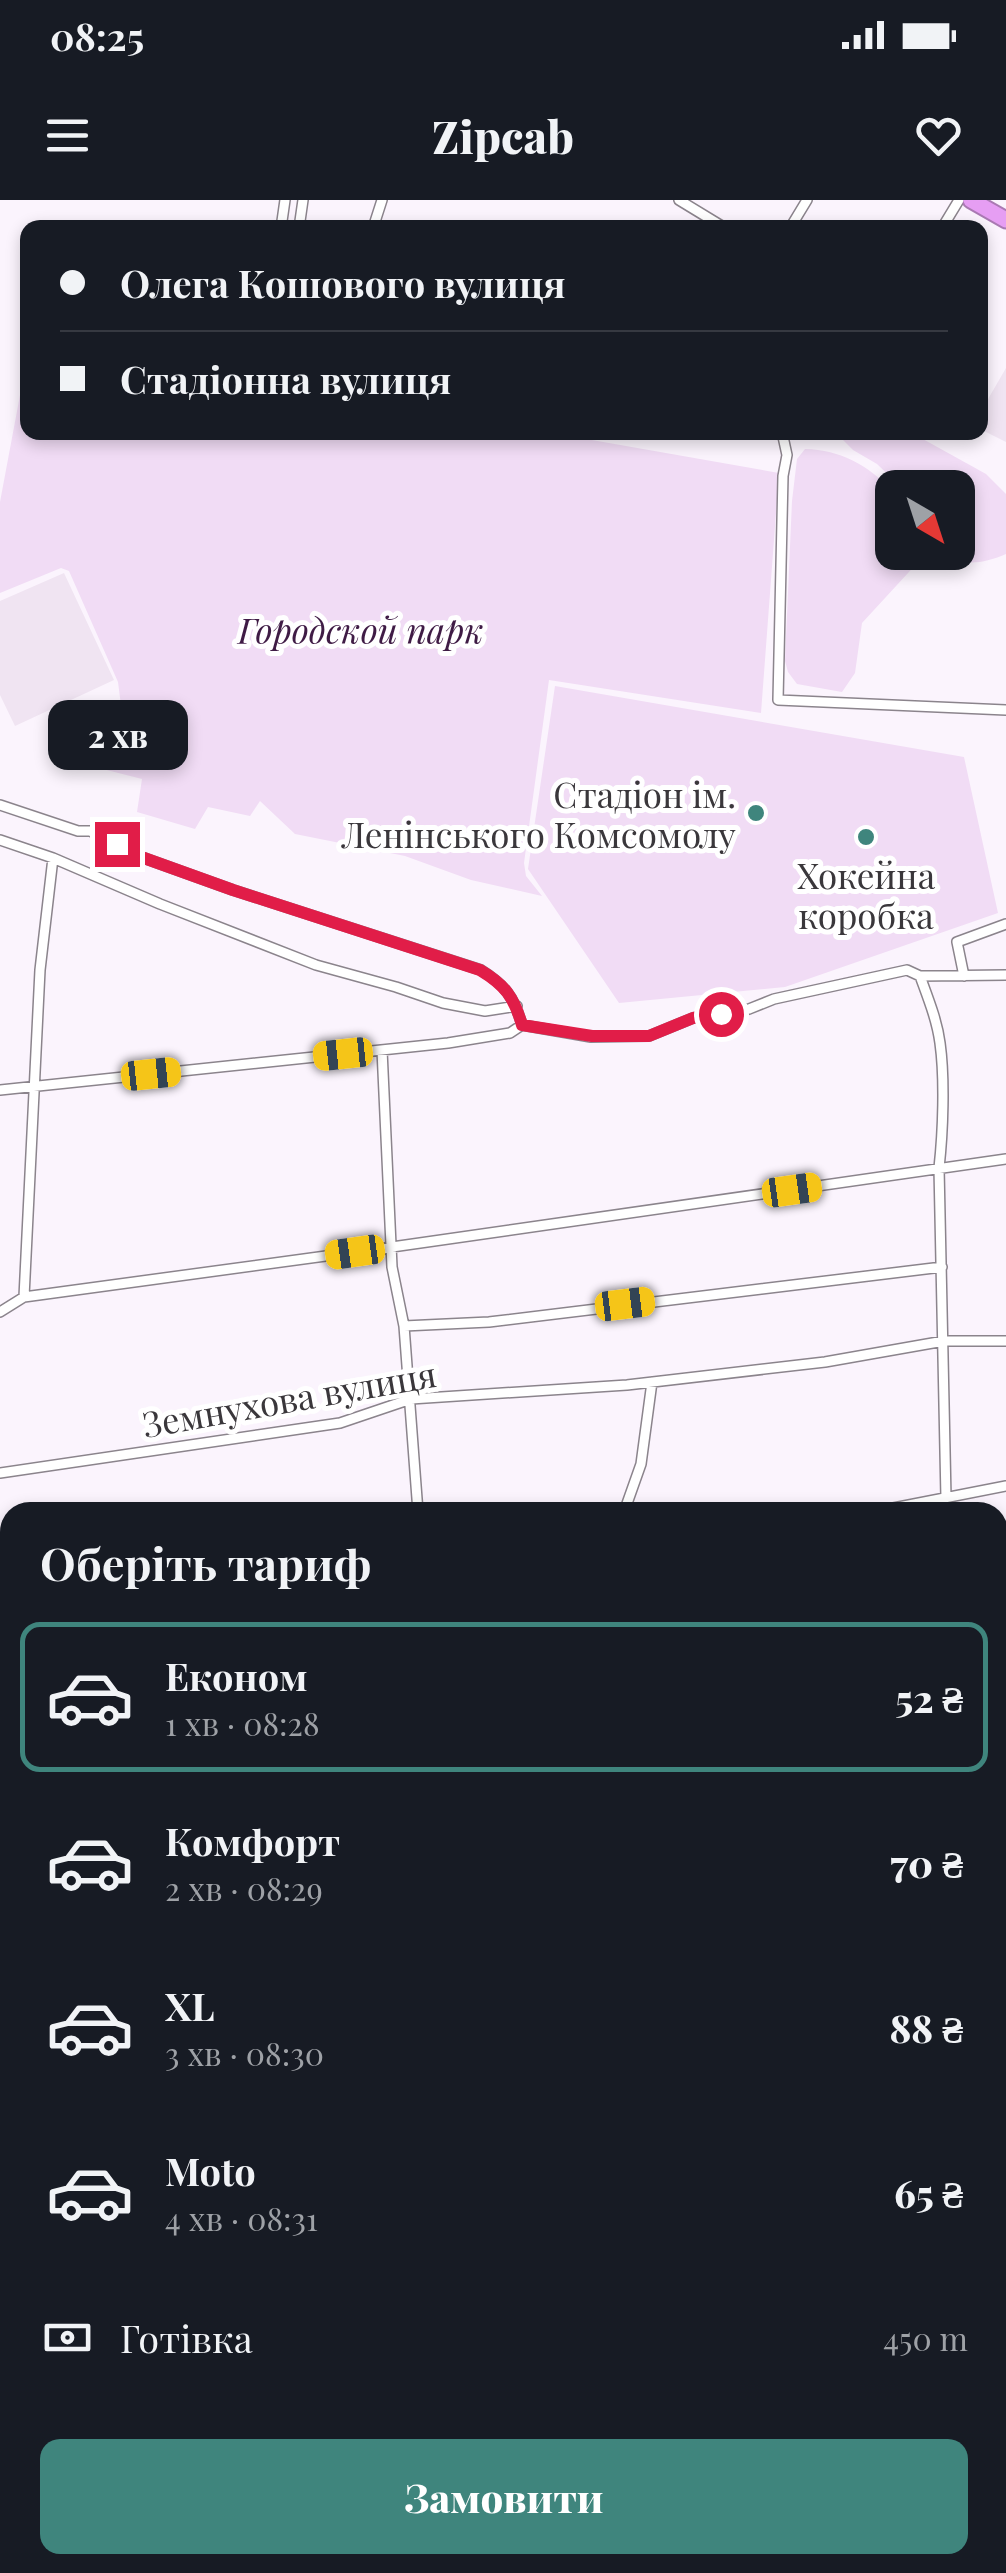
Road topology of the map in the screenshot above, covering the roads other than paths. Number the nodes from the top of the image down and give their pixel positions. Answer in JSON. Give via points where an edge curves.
{"nodes":[{"id":1,"x":679,"y":200,"type":"edge"},
{"id":2,"x":971,"y":200,"type":"edge"},
{"id":3,"x":712,"y":220,"type":"edge"},
{"id":4,"x":1006,"y":220,"type":"edge"},
{"id":5,"x":784,"y":440,"type":"edge"},
{"id":6,"x":1006,"y":710,"type":"edge"},
{"id":7,"x":0,"y":805,"type":"edge"},
{"id":8,"x":0,"y":840,"type":"edge"},
{"id":9,"x":53,"y":858,"type":"junction"},
{"id":10,"x":1006,"y":924,"type":"edge"},
{"id":11,"x":1006,"y":975,"type":"edge"},
{"id":12,"x":920,"y":976,"type":"junction"},
{"id":13,"x":964,"y":976,"type":"junction"},
{"id":14,"x":518,"y":1006,"type":"junction"},
{"id":15,"x":522,"y":1025,"type":"junction"},
{"id":16,"x":382,"y":1050,"type":"junction"},
{"id":17,"x":36,"y":1085,"type":"junction"},
{"id":18,"x":0,"y":1090,"type":"edge"},
{"id":19,"x":1006,"y":1160,"type":"edge"},
{"id":20,"x":939,"y":1168,"type":"junction"},
{"id":21,"x":392,"y":1247,"type":"junction"},
{"id":22,"x":942,"y":1267,"type":"junction"},
{"id":23,"x":24,"y":1296,"type":"junction"},
{"id":24,"x":0,"y":1312,"type":"edge"},
{"id":25,"x":404,"y":1326,"type":"junction"},
{"id":26,"x":944,"y":1341,"type":"junction"},
{"id":27,"x":1006,"y":1341,"type":"edge"},
{"id":28,"x":652,"y":1382,"type":"junction"},
{"id":29,"x":411,"y":1399,"type":"junction"},
{"id":30,"x":0,"y":1473,"type":"edge"},
{"id":31,"x":1006,"y":1486,"type":"edge"},
{"id":32,"x":946,"y":1498,"type":"junction"},
{"id":33,"x":417,"y":1502,"type":"edge"},
{"id":34,"x":628,"y":1502,"type":"edge"},
{"id":35,"x":932,"y":1502,"type":"edge"}],
"edges":[{"from":1,"to":3,"type":"street"},
{"from":2,"to":4,"type":"highway"},
{"from":5,"to":6,"type":"street","via":[[778,700]]},
{"from":7,"to":14,"type":"street","via":[[480,970]]},
{"from":8,"to":9,"type":"street"},
{"from":9,"to":14,"type":"street","via":[[316,965],[443,1004]]},
{"from":9,"to":17,"type":"street"},
{"from":10,"to":13,"type":"street","via":[[957,942]]},
{"from":11,"to":13,"type":"street"},
{"from":12,"to":13,"type":"street"},
{"from":12,"to":15,"type":"street","via":[[906,970],[850,982],[693,1018],[649,1036]]},
{"from":12,"to":20,"type":"street","via":[[940,1045]]},
{"from":14,"to":15,"type":"street"},
{"from":15,"to":16,"type":"street","via":[[497,1036]]},
{"from":16,"to":17,"type":"street"},
{"from":16,"to":21,"type":"street"},
{"from":17,"to":18,"type":"street"},
{"from":17,"to":23,"type":"street"},
{"from":19,"to":20,"type":"street"},
{"from":20,"to":21,"type":"street"},
{"from":20,"to":22,"type":"street"},
{"from":21,"to":23,"type":"street"},
{"from":21,"to":25,"type":"street"},
{"from":22,"to":25,"type":"street","via":[[489,1322]]},
{"from":22,"to":26,"type":"street"},
{"from":23,"to":24,"type":"street"},
{"from":25,"to":29,"type":"street"},
{"from":26,"to":27,"type":"street","name":"Земнухова вулиця"},
{"from":26,"to":28,"type":"street","name":"Земнухова вулиця"},
{"from":26,"to":32,"type":"street"},
{"from":28,"to":29,"type":"street","name":"Земнухова вулиця"},
{"from":28,"to":34,"type":"street","via":[[641,1464]]},
{"from":29,"to":30,"type":"street","name":"Земнухова вулиця","via":[[340,1422]]},
{"from":29,"to":33,"type":"street"},
{"from":31,"to":32,"type":"street"},
{"from":32,"to":35,"type":"street"}]}
